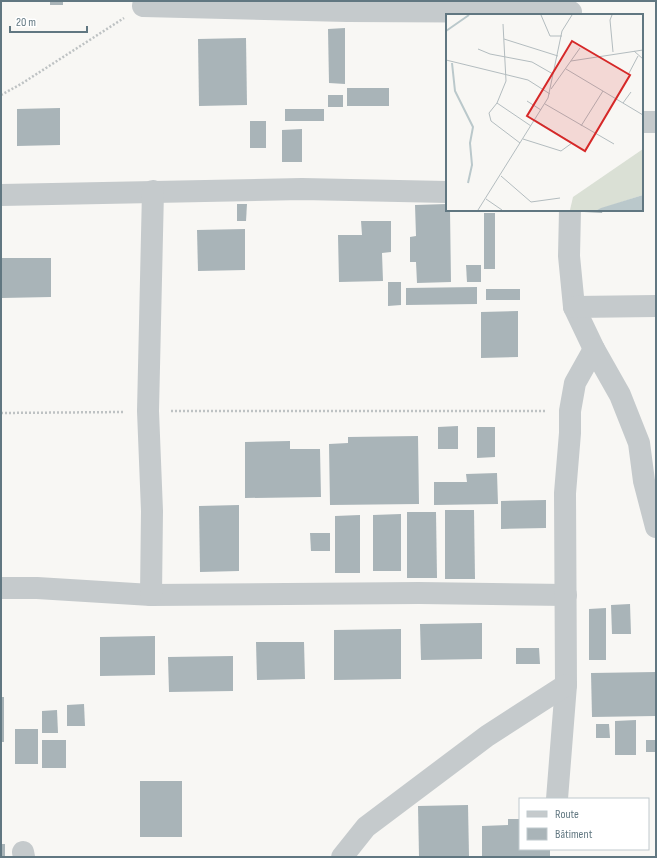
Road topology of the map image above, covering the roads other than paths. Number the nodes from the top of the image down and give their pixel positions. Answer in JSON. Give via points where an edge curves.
{"nodes":[{"id":1,"x":144,"y":4,"type":"edge"},
{"id":2,"x":571,"y":9,"type":"edge"},
{"id":3,"x":643,"y":122,"type":"edge"},
{"id":4,"x":656,"y":122,"type":"edge"},
{"id":5,"x":153,"y":191,"type":"junction"},
{"id":6,"x":446,"y":192,"type":"edge"},
{"id":7,"x":1,"y":195,"type":"edge"},
{"id":8,"x":570,"y":211,"type":"edge"},
{"id":9,"x":574,"y":306,"type":"junction"},
{"id":10,"x":656,"y":306,"type":"edge"},
{"id":11,"x":594,"y":349,"type":"junction"},
{"id":12,"x":650,"y":481,"type":"edge"},
{"id":13,"x":656,"y":527,"type":"edge"},
{"id":14,"x":1,"y":588,"type":"edge"},
{"id":15,"x":152,"y":595,"type":"junction"},
{"id":16,"x":566,"y":596,"type":"junction"},
{"id":17,"x":566,"y":685,"type":"junction"},
{"id":18,"x":557,"y":798,"type":"edge"},
{"id":19,"x":342,"y":857,"type":"edge"}],
"edges":[{"from":1,"to":2,"type":"street","via":[[354,11]]},
{"from":3,"to":4,"type":"street"},
{"from":5,"to":6,"type":"street","via":[[302,189]]},
{"from":5,"to":7,"type":"street"},
{"from":5,"to":15,"type":"street","via":[[148,411]]},
{"from":8,"to":9,"type":"street","via":[[569,256]]},
{"from":9,"to":10,"type":"street"},
{"from":9,"to":11,"type":"street"},
{"from":11,"to":12,"type":"street","via":[[620,395],[639,443]]},
{"from":11,"to":16,"type":"street","via":[[575,383],[570,411],[565,493]]},
{"from":12,"to":13,"type":"street"},
{"from":14,"to":15,"type":"street"},
{"from":15,"to":16,"type":"street","via":[[419,593]]},
{"from":16,"to":17,"type":"street"},
{"from":17,"to":18,"type":"street"},
{"from":17,"to":19,"type":"street","via":[[487,736],[366,827]]}]}
